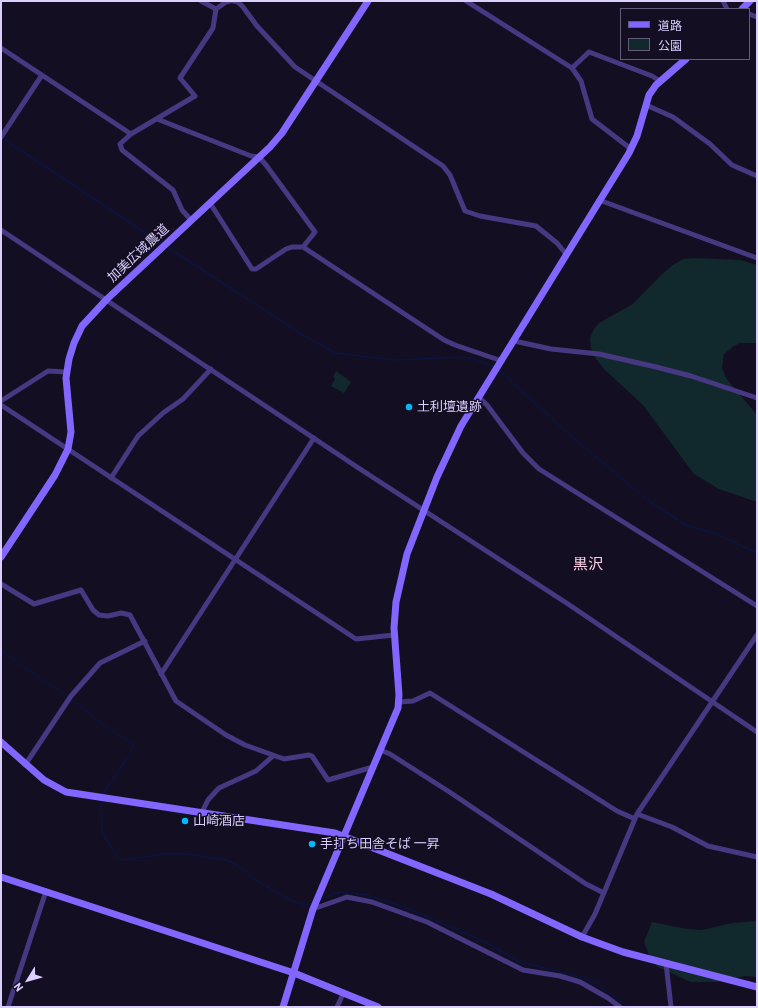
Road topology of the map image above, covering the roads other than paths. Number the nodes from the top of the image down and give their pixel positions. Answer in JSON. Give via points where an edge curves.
{"nodes":[{"id":1,"x":201,"y":1,"type":"edge"},
{"id":2,"x":232,"y":1,"type":"edge"},
{"id":3,"x":368,"y":1,"type":"edge"},
{"id":4,"x":466,"y":1,"type":"edge"},
{"id":5,"x":216,"y":9,"type":"junction"},
{"id":6,"x":1,"y":48,"type":"edge"},
{"id":7,"x":685,"y":60,"type":"edge"},
{"id":8,"x":572,"y":68,"type":"junction"},
{"id":9,"x":42,"y":75,"type":"junction"},
{"id":10,"x":315,"y":81,"type":"junction"},
{"id":11,"x":660,"y":81,"type":"junction"},
{"id":12,"x":646,"y":105,"type":"junction"},
{"id":13,"x":157,"y":119,"type":"junction"},
{"id":14,"x":131,"y":134,"type":"junction"},
{"id":15,"x":1,"y":137,"type":"edge"},
{"id":16,"x":631,"y":149,"type":"junction"},
{"id":17,"x":259,"y":157,"type":"junction"},
{"id":18,"x":757,"y":176,"type":"edge"},
{"id":19,"x":599,"y":200,"type":"junction"},
{"id":20,"x":210,"y":203,"type":"junction"},
{"id":21,"x":191,"y":220,"type":"junction"},
{"id":22,"x":1,"y":230,"type":"edge"},
{"id":23,"x":303,"y":247,"type":"junction"},
{"id":24,"x":566,"y":254,"type":"junction"},
{"id":25,"x":757,"y":258,"type":"edge"},
{"id":26,"x":106,"y":299,"type":"junction"},
{"id":27,"x":514,"y":341,"type":"junction"},
{"id":28,"x":501,"y":363,"type":"junction"},
{"id":29,"x":211,"y":369,"type":"junction"},
{"id":30,"x":67,"y":372,"type":"junction"},
{"id":31,"x":479,"y":398,"type":"junction"},
{"id":32,"x":757,"y":398,"type":"edge"},
{"id":33,"x":1,"y":401,"type":"edge"},
{"id":34,"x":1,"y":405,"type":"edge"},
{"id":35,"x":314,"y":438,"type":"junction"},
{"id":36,"x":68,"y":449,"type":"junction"},
{"id":37,"x":111,"y":478,"type":"junction"},
{"id":38,"x":424,"y":510,"type":"junction"},
{"id":39,"x":1,"y":557,"type":"edge"},
{"id":40,"x":234,"y":560,"type":"junction"},
{"id":41,"x":1,"y":584,"type":"edge"},
{"id":42,"x":757,"y":606,"type":"edge"},
{"id":43,"x":394,"y":635,"type":"junction"},
{"id":44,"x":757,"y":635,"type":"edge"},
{"id":45,"x":145,"y":642,"type":"junction"},
{"id":46,"x":162,"y":674,"type":"junction"},
{"id":47,"x":399,"y":702,"type":"junction"},
{"id":48,"x":712,"y":702,"type":"junction"},
{"id":49,"x":757,"y":732,"type":"edge"},
{"id":50,"x":1,"y":742,"type":"edge"},
{"id":51,"x":380,"y":750,"type":"junction"},
{"id":52,"x":273,"y":756,"type":"junction"},
{"id":53,"x":25,"y":765,"type":"junction"},
{"id":54,"x":373,"y":767,"type":"junction"},
{"id":55,"x":202,"y":812,"type":"junction"},
{"id":56,"x":636,"y":817,"type":"junction"},
{"id":57,"x":344,"y":838,"type":"junction"},
{"id":58,"x":757,"y":857,"type":"edge"},
{"id":59,"x":1,"y":876,"type":"edge"},
{"id":60,"x":46,"y":891,"type":"junction"},
{"id":61,"x":604,"y":893,"type":"junction"},
{"id":62,"x":316,"y":904,"type":"junction"},
{"id":63,"x":582,"y":937,"type":"junction"},
{"id":64,"x":666,"y":963,"type":"junction"},
{"id":65,"x":294,"y":973,"type":"junction"},
{"id":66,"x":757,"y":987,"type":"edge"},
{"id":67,"x":343,"y":994,"type":"junction"},
{"id":68,"x":8,"y":1007,"type":"edge"},
{"id":69,"x":283,"y":1007,"type":"edge"},
{"id":70,"x":337,"y":1007,"type":"edge"},
{"id":71,"x":378,"y":1007,"type":"edge"},
{"id":72,"x":620,"y":1007,"type":"edge"},
{"id":73,"x":671,"y":1007,"type":"edge"}],
"edges":[{"from":1,"to":5,"type":"street"},
{"from":2,"to":5,"type":"street"},
{"from":2,"to":10,"type":"street","via":[[243,6],[288,62]]},
{"from":3,"to":10,"type":"street","name":"加美広域農道"},
{"from":4,"to":8,"type":"street"},
{"from":5,"to":13,"type":"street","via":[[213,28],[180,78],[194,96]]},
{"from":6,"to":9,"type":"street"},
{"from":7,"to":11,"type":"street"},
{"from":8,"to":11,"type":"street","via":[[589,52]]},
{"from":8,"to":16,"type":"street","via":[[581,81],[592,119]]},
{"from":9,"to":14,"type":"street"},
{"from":9,"to":15,"type":"street"},
{"from":10,"to":17,"type":"street","name":"加美広域農道","via":[[282,133]]},
{"from":10,"to":24,"type":"street","via":[[443,166],[450,175],[465,211],[536,226]]},
{"from":11,"to":12,"type":"street","via":[[649,95]]},
{"from":12,"to":16,"type":"street"},
{"from":12,"to":18,"type":"street","via":[[673,117],[732,164]]},
{"from":13,"to":14,"type":"street"},
{"from":13,"to":17,"type":"street"},
{"from":14,"to":21,"type":"street","via":[[121,142],[122,150],[173,190],[182,210]]},
{"from":16,"to":19,"type":"street"},
{"from":17,"to":20,"type":"street","name":"加美広域農道"},
{"from":17,"to":23,"type":"street","via":[[315,232]]},
{"from":19,"to":24,"type":"street"},
{"from":19,"to":25,"type":"street"},
{"from":20,"to":21,"type":"street","name":"加美広域農道"},
{"from":20,"to":23,"type":"street","via":[[252,269],[256,269],[286,249]]},
{"from":21,"to":26,"type":"street","name":"加美広域農道"},
{"from":22,"to":26,"type":"street"},
{"from":23,"to":28,"type":"street","via":[[444,340]]},
{"from":24,"to":27,"type":"street"},
{"from":26,"to":29,"type":"street"},
{"from":26,"to":30,"type":"street","name":"加美広域農道","via":[[82,326],[74,343]]},
{"from":27,"to":28,"type":"street"},
{"from":27,"to":32,"type":"street","via":[[551,349],[599,354],[656,367]]},
{"from":28,"to":31,"type":"street"},
{"from":29,"to":35,"type":"street"},
{"from":29,"to":37,"type":"street","via":[[178,403],[138,436]]},
{"from":30,"to":33,"type":"street","via":[[48,371]]},
{"from":30,"to":36,"type":"street","name":"加美広域農道","via":[[71,432]]},
{"from":31,"to":38,"type":"street","via":[[453,441]]},
{"from":31,"to":42,"type":"street","via":[[539,469]]},
{"from":34,"to":36,"type":"street"},
{"from":35,"to":38,"type":"street"},
{"from":35,"to":40,"type":"street"},
{"from":36,"to":37,"type":"street"},
{"from":36,"to":39,"type":"street","name":"加美広域農道","via":[[55,475]]},
{"from":37,"to":40,"type":"street"},
{"from":38,"to":43,"type":"street","via":[[403,568],[394,618]]},
{"from":38,"to":48,"type":"street"},
{"from":40,"to":43,"type":"street","via":[[356,640]]},
{"from":40,"to":46,"type":"street"},
{"from":41,"to":45,"type":"street","via":[[34,604],[81,590],[99,615],[130,615]]},
{"from":43,"to":47,"type":"street"},
{"from":44,"to":48,"type":"street"},
{"from":45,"to":46,"type":"street"},
{"from":45,"to":53,"type":"street","via":[[100,663],[71,696]]},
{"from":46,"to":52,"type":"street","via":[[176,701],[226,735]]},
{"from":47,"to":51,"type":"street"},
{"from":47,"to":56,"type":"street","via":[[414,701],[430,693],[617,811]]},
{"from":48,"to":49,"type":"street"},
{"from":48,"to":56,"type":"street"},
{"from":50,"to":53,"type":"street"},
{"from":51,"to":54,"type":"street"},
{"from":51,"to":61,"type":"street","via":[[451,793],[586,884]]},
{"from":52,"to":54,"type":"street","via":[[287,760],[312,756],[328,780]]},
{"from":52,"to":55,"type":"street","via":[[256,771],[219,788],[208,800]]},
{"from":53,"to":55,"type":"street","via":[[59,789],[76,794]]},
{"from":54,"to":57,"type":"street"},
{"from":55,"to":57,"type":"street","via":[[335,833]]},
{"from":56,"to":58,"type":"street","via":[[672,827],[708,846]]},
{"from":56,"to":61,"type":"street"},
{"from":57,"to":62,"type":"street"},
{"from":57,"to":63,"type":"street","via":[[491,894]]},
{"from":59,"to":60,"type":"street"},
{"from":60,"to":65,"type":"street"},
{"from":60,"to":68,"type":"street"},
{"from":61,"to":63,"type":"street"},
{"from":62,"to":65,"type":"street"},
{"from":62,"to":72,"type":"street","via":[[347,897],[372,902],[427,922],[523,970],[560,976],[590,986]]},
{"from":63,"to":64,"type":"street","via":[[623,952]]},
{"from":64,"to":66,"type":"street"},
{"from":64,"to":73,"type":"street"},
{"from":65,"to":67,"type":"street"},
{"from":65,"to":69,"type":"street"},
{"from":67,"to":70,"type":"street"},
{"from":67,"to":71,"type":"street"}]}
